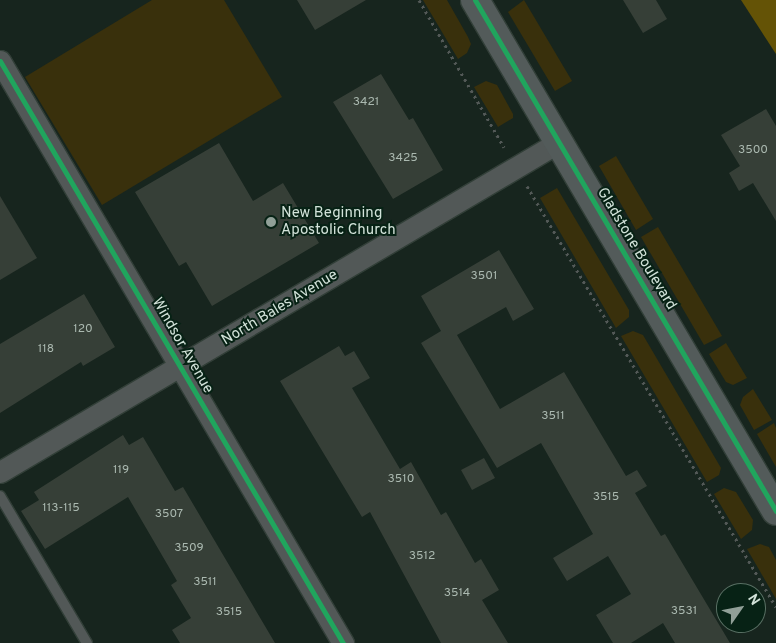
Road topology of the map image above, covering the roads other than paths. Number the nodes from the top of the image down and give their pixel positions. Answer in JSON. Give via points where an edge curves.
{"nodes":[{"id":1,"x":475,"y":0,"type":"edge"},
{"id":2,"x":0,"y":61,"type":"edge"},
{"id":3,"x":559,"y":142,"type":"junction"},
{"id":4,"x":180,"y":367,"type":"junction"},
{"id":5,"x":0,"y":472,"type":"edge"},
{"id":6,"x":0,"y":496,"type":"edge"},
{"id":7,"x":776,"y":511,"type":"edge"},
{"id":8,"x":86,"y":643,"type":"edge"},
{"id":9,"x":343,"y":643,"type":"edge"}],
"edges":[{"from":1,"to":3,"type":"street","name":"Gladstone Boulevard"},
{"from":2,"to":4,"type":"street","name":"Windsor Avenue"},
{"from":3,"to":4,"type":"street","name":"North Bales Avenue"},
{"from":3,"to":7,"type":"street","name":"Gladstone Boulevard"},
{"from":4,"to":5,"type":"street","name":"North Bales Avenue"},
{"from":4,"to":9,"type":"street","name":"Windsor Avenue"},
{"from":6,"to":8,"type":"lane"}]}
